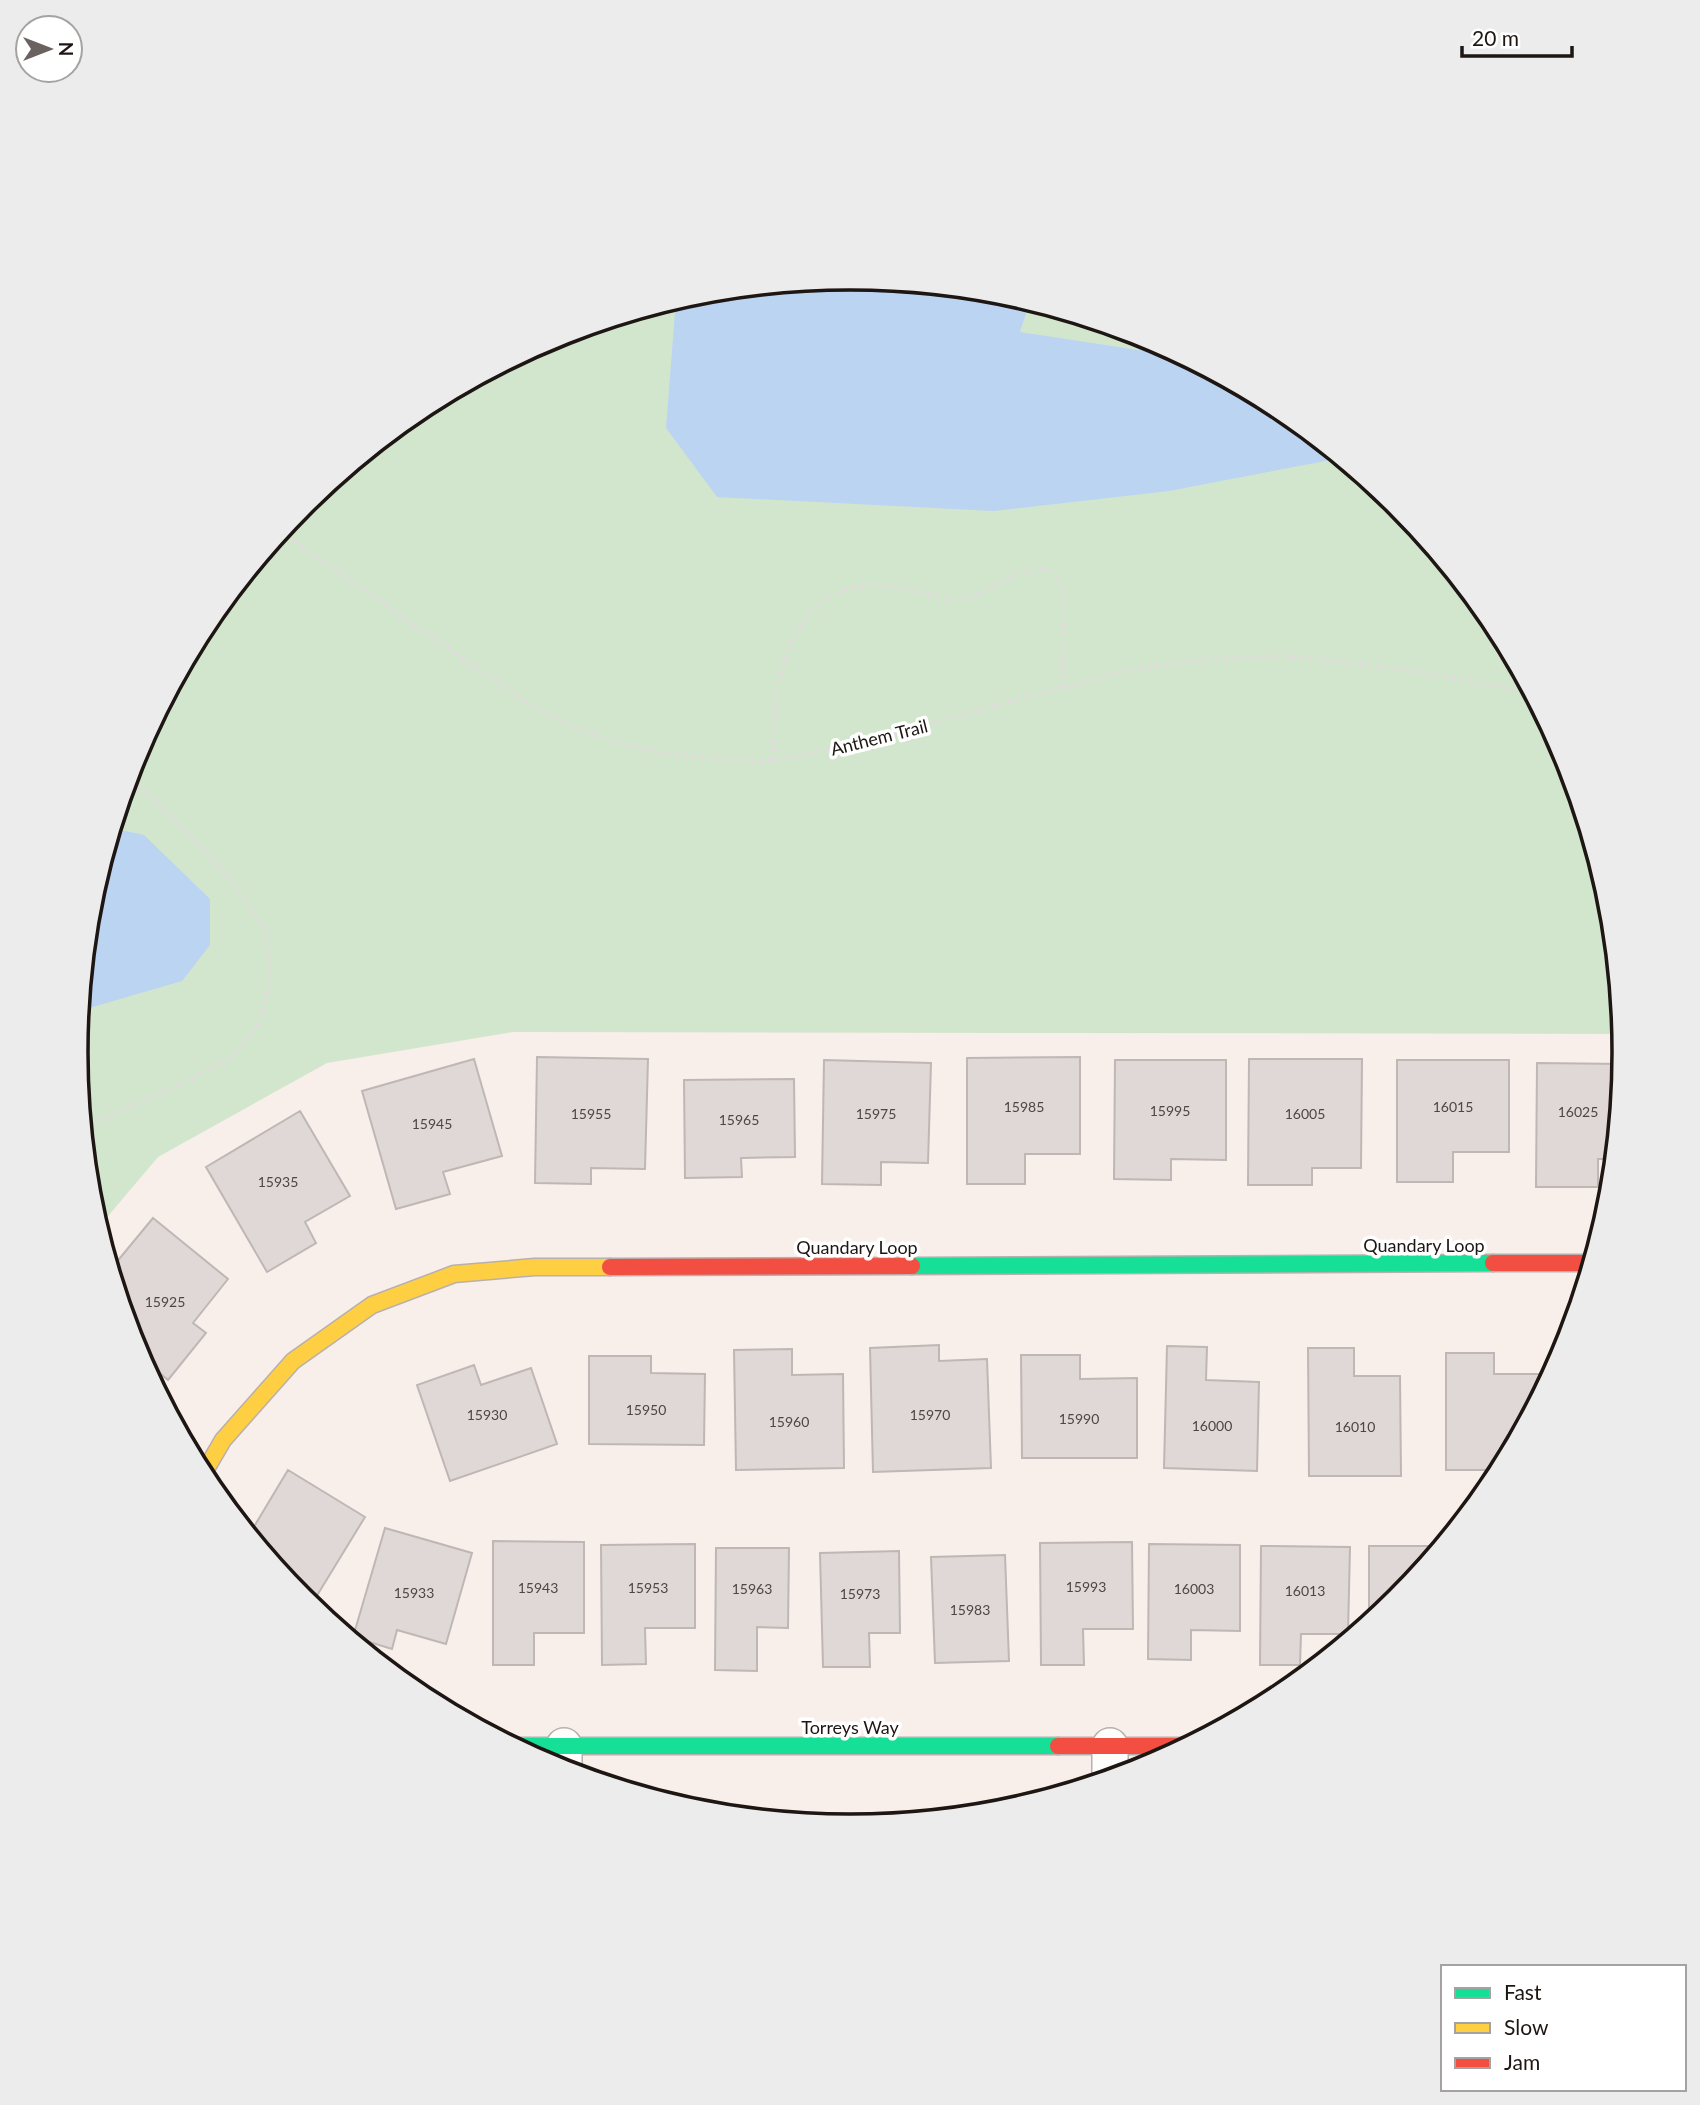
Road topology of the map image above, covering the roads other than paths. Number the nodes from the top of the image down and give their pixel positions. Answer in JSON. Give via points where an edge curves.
{"nodes":[{"id":1,"x":1583,"y":1263,"type":"edge"},
{"id":2,"x":209,"y":1464,"type":"edge"},
{"id":3,"x":1146,"y":1755,"type":"edge"},
{"id":4,"x":564,"y":1759,"type":"edge"},
{"id":5,"x":1110,"y":1763,"type":"edge"}],
"edges":[{"from":1,"to":2,"type":"street","name":"Quandary Loop","via":[[535,1267],[454,1274],[372,1305],[293,1361],[223,1440]]},
{"from":3,"to":5,"type":"street","name":"Torreys Way"},
{"from":4,"to":5,"type":"street","name":"Torreys Way"}]}
